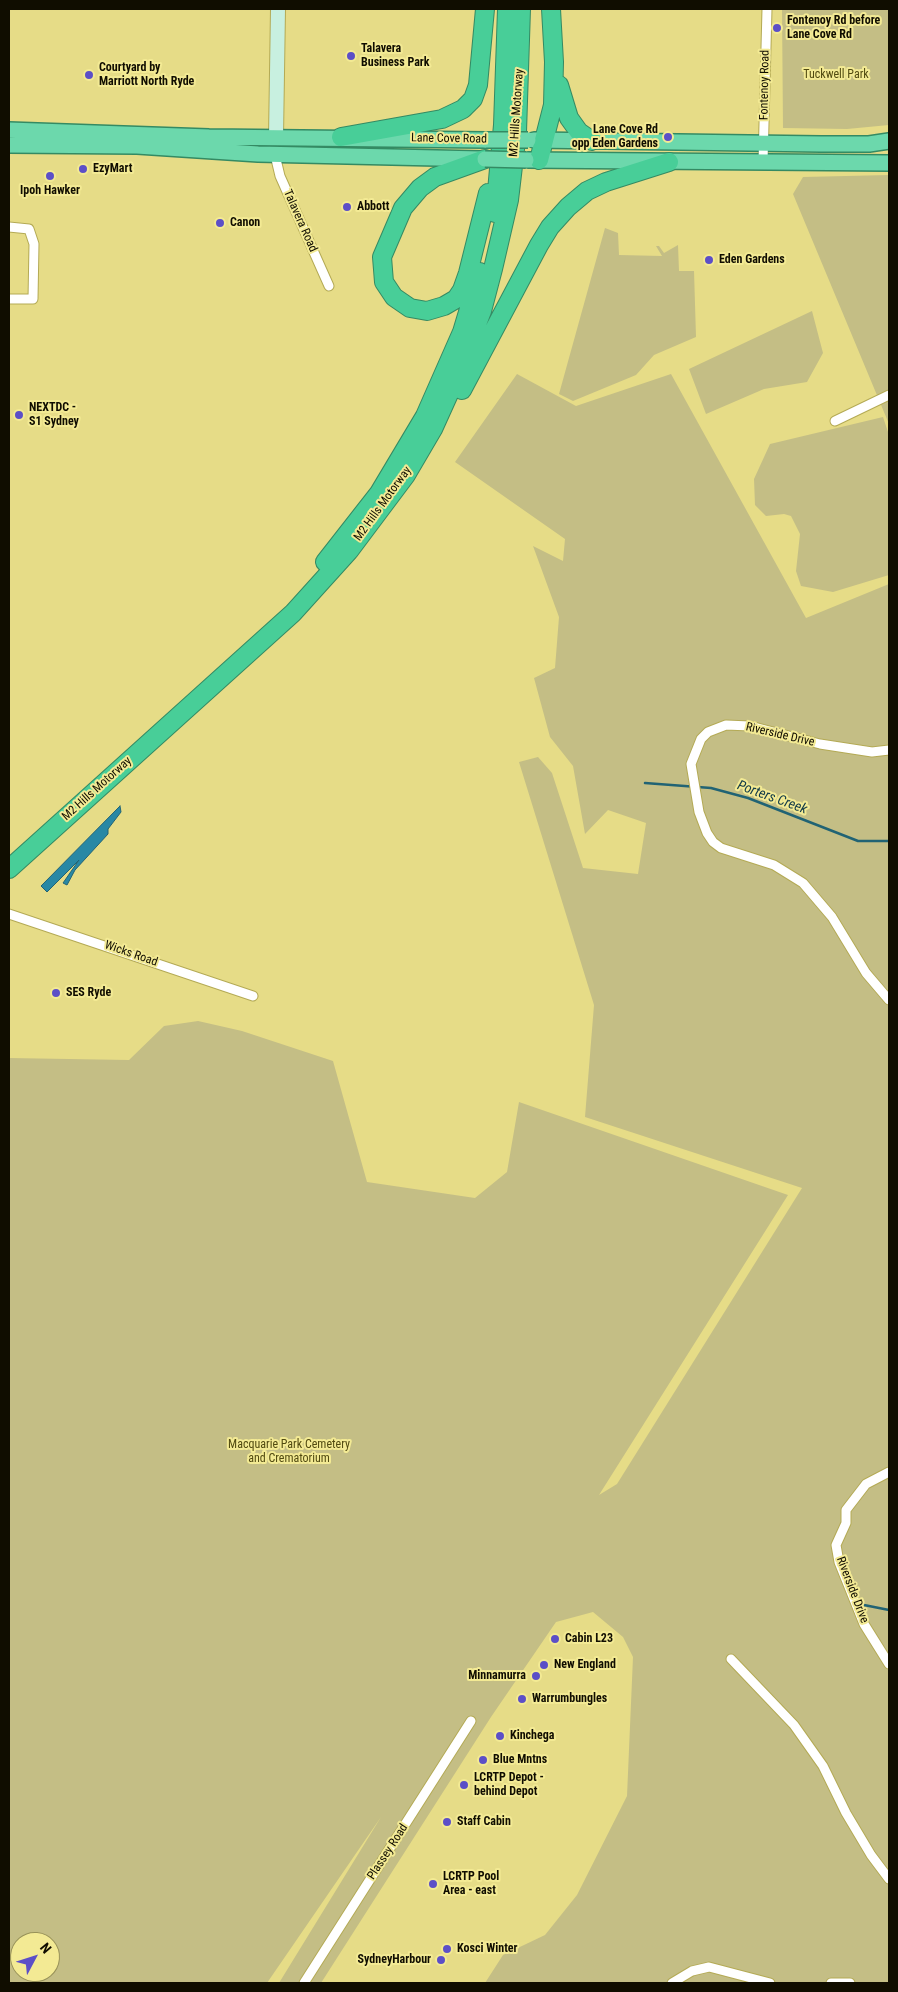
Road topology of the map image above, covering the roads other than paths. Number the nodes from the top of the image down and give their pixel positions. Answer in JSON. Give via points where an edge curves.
{"nodes":[{"id":1,"x":278,"y":9,"type":"edge"},
{"id":2,"x":485,"y":9,"type":"edge"},
{"id":3,"x":507,"y":9,"type":"edge"},
{"id":4,"x":521,"y":9,"type":"edge"},
{"id":5,"x":551,"y":9,"type":"edge"},
{"id":6,"x":767,"y":9,"type":"edge"},
{"id":7,"x":554,"y":62,"type":"junction"},
{"id":8,"x":9,"y":130,"type":"edge"},
{"id":9,"x":276,"y":136,"type":"junction"},
{"id":10,"x":341,"y":137,"type":"junction"},
{"id":11,"x":494,"y":139,"type":"junction"},
{"id":12,"x":536,"y":140,"type":"junction"},
{"id":13,"x":592,"y":141,"type":"junction"},
{"id":14,"x":889,"y":141,"type":"edge"},
{"id":15,"x":764,"y":143,"type":"junction"},
{"id":16,"x":9,"y":145,"type":"edge"},
{"id":17,"x":275,"y":155,"type":"junction"},
{"id":18,"x":485,"y":159,"type":"junction"},
{"id":19,"x":533,"y":160,"type":"junction"},
{"id":20,"x":669,"y":162,"type":"junction"},
{"id":21,"x":763,"y":162,"type":"junction"},
{"id":22,"x":889,"y":163,"type":"edge"},
{"id":23,"x":9,"y":227,"type":"edge"},
{"id":24,"x":328,"y":286,"type":"dead end"},
{"id":25,"x":9,"y":299,"type":"edge"},
{"id":26,"x":889,"y":395,"type":"edge"},
{"id":27,"x":835,"y":421,"type":"dead end"},
{"id":28,"x":406,"y":475,"type":"junction"},
{"id":29,"x":889,"y":750,"type":"edge"},
{"id":30,"x":9,"y":854,"type":"edge"},
{"id":31,"x":9,"y":869,"type":"edge"},
{"id":32,"x":9,"y":914,"type":"edge"},
{"id":33,"x":253,"y":996,"type":"dead end"},
{"id":34,"x":889,"y":1000,"type":"edge"},
{"id":35,"x":889,"y":1472,"type":"edge"},
{"id":36,"x":731,"y":1659,"type":"dead end"},
{"id":37,"x":889,"y":1664,"type":"edge"},
{"id":38,"x":471,"y":1721,"type":"dead end"},
{"id":39,"x":889,"y":1879,"type":"edge"},
{"id":40,"x":304,"y":1983,"type":"edge"},
{"id":41,"x":672,"y":1983,"type":"edge"},
{"id":42,"x":770,"y":1983,"type":"edge"},
{"id":43,"x":831,"y":1983,"type":"edge"},
{"id":44,"x":850,"y":1983,"type":"edge"}],
"edges":[{"from":1,"to":9,"type":"main road"},
{"from":2,"to":10,"type":"highway","via":[[478,85],[473,99],[463,109],[442,119]]},
{"from":3,"to":11,"type":"highway","name":"M2 Hills Motorway"},
{"from":4,"to":28,"type":"highway","name":"M2 Hills Motorway","via":[[515,150],[509,200],[493,269],[482,311],[457,376]]},
{"from":5,"to":7,"type":"highway"},
{"from":6,"to":15,"type":"street","name":"Fontenoy Road"},
{"from":7,"to":12,"type":"highway","via":[[552,113]]},
{"from":7,"to":13,"type":"highway","via":[[568,118]]},
{"from":8,"to":9,"type":"highway","name":"Lane Cove Road","via":[[209,137]]},
{"from":9,"to":10,"type":"highway","name":"Lane Cove Road"},
{"from":9,"to":17,"type":"highway"},
{"from":10,"to":11,"type":"highway","name":"Lane Cove Road"},
{"from":11,"to":12,"type":"highway","name":"Lane Cove Road","bridge":true},
{"from":11,"to":18,"type":"highway","via":[[495,155],[483,214],[462,290],[456,299],[444,306],[421,310],[404,305],[389,292],[381,268],[382,257],[403,208],[420,188],[435,177]]},
{"from":11,"to":30,"type":"highway","name":"M2 Hills Motorway","via":[[499,183],[491,234],[462,332],[425,416],[379,493],[334,551],[277,614]]},
{"from":12,"to":13,"type":"highway","name":"Lane Cove Road"},
{"from":12,"to":19,"type":"highway"},
{"from":13,"to":15,"type":"highway","name":"Lane Cove Road"},
{"from":14,"to":15,"type":"highway","name":"Lane Cove Road","via":[[869,144]]},
{"from":15,"to":21,"type":"street","name":"Fontenoy Road"},
{"from":16,"to":17,"type":"highway","name":"Lane Cove Road","via":[[137,146]]},
{"from":17,"to":18,"type":"highway","name":"Lane Cove Road"},
{"from":17,"to":24,"type":"street","name":"Talavera Road","via":[[280,176]]},
{"from":18,"to":19,"type":"highway","name":"Lane Cove Road","bridge":true},
{"from":19,"to":20,"type":"highway","name":"Lane Cove Road"},
{"from":20,"to":21,"type":"highway","name":"Lane Cove Road"},
{"from":20,"to":28,"type":"highway","via":[[630,172],[587,191],[550,227],[424,461]]},
{"from":21,"to":22,"type":"highway","name":"Lane Cove Road"},
{"from":23,"to":25,"type":"street","via":[[29,229],[34,244],[33,299]]},
{"from":26,"to":27,"type":"street"},
{"from":28,"to":31,"type":"highway","name":"M2 Hills Motorway","via":[[360,538],[293,613]]},
{"from":29,"to":34,"type":"street","name":"Riverside Drive","via":[[872,752],[750,726],[726,725],[701,738],[691,764],[703,825],[713,842],[721,848],[774,865],[803,884],[832,917],[866,973]]},
{"from":32,"to":33,"type":"street","name":"Wicks Road"},
{"from":35,"to":37,"type":"street","name":"Riverside Drive","via":[[866,1484],[846,1510],[846,1522],[836,1545],[839,1562],[858,1609]]},
{"from":36,"to":39,"type":"street","via":[[794,1725],[823,1766],[846,1814]]},
{"from":38,"to":40,"type":"street","name":"Plassey Road"},
{"from":41,"to":42,"type":"street","via":[[692,1971],[709,1967]]},
{"from":43,"to":44,"type":"street"}]}
